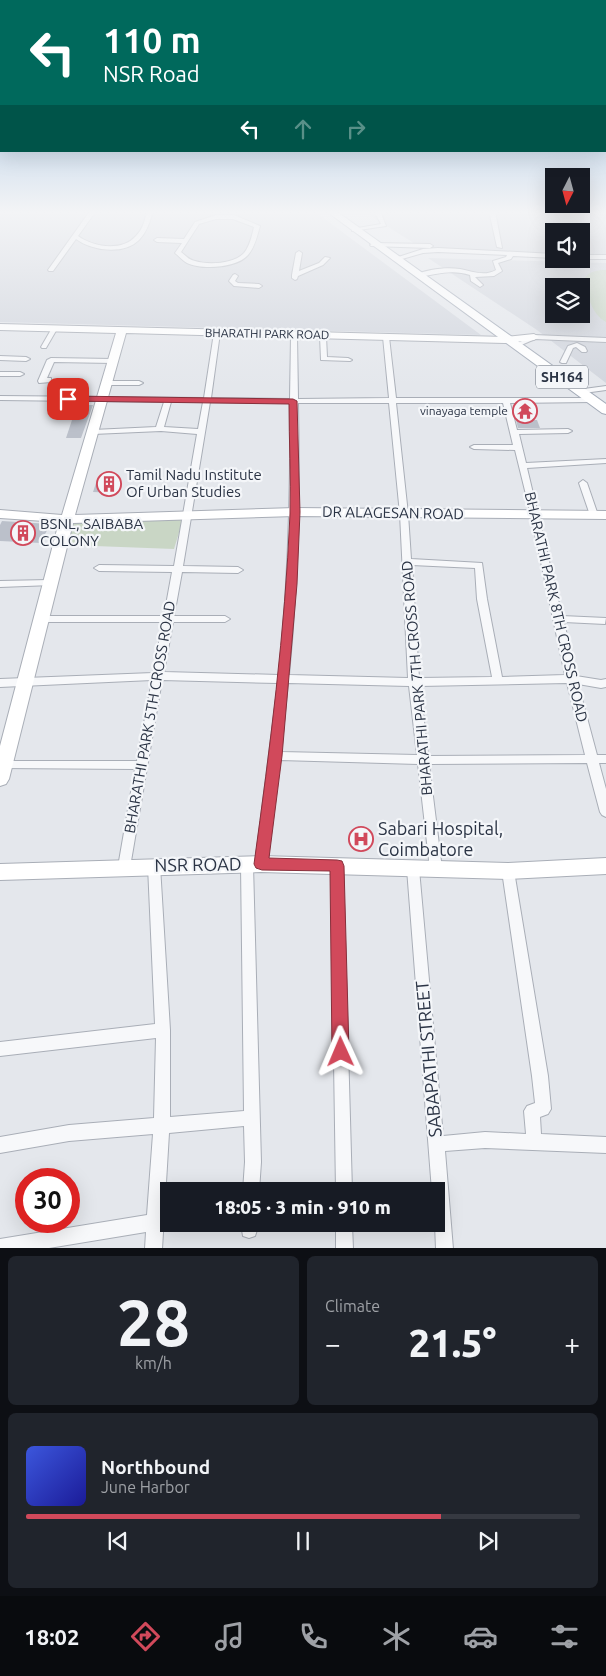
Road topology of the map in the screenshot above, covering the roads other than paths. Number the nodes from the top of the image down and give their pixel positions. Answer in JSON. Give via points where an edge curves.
{"nodes":[{"id":1,"x":296,"y":269,"type":"edge"},
{"id":2,"x":310,"y":269,"type":"edge"},
{"id":3,"x":405,"y":269,"type":"edge"},
{"id":4,"x":410,"y":269,"type":"edge"},
{"id":5,"x":450,"y":269,"type":"edge"},
{"id":6,"x":452,"y":269,"type":"edge"},
{"id":7,"x":498,"y":269,"type":"edge"},
{"id":8,"x":419,"y":275,"type":"junction"},
{"id":9,"x":475,"y":275,"type":"junction"},
{"id":10,"x":235,"y":276,"type":"dead end"},
{"id":11,"x":480,"y":285,"type":"dead end"},
{"id":12,"x":259,"y":286,"type":"dead end"},
{"id":13,"x":0,"y":327,"type":"edge"},
{"id":14,"x":54,"y":329,"type":"junction"},
{"id":15,"x":122,"y":330,"type":"junction"},
{"id":16,"x":217,"y":333,"type":"junction"},
{"id":17,"x":294,"y":335,"type":"junction"},
{"id":18,"x":323,"y":336,"type":"junction"},
{"id":19,"x":386,"y":337,"type":"junction"},
{"id":20,"x":534,"y":337,"type":"joint"},
{"id":21,"x":606,"y":340,"type":"edge"},
{"id":22,"x":511,"y":341,"type":"junction"},
{"id":23,"x":576,"y":342,"type":"junction"},
{"id":24,"x":44,"y":347,"type":"dead end"},
{"id":25,"x":584,"y":351,"type":"dead end"},
{"id":26,"x":0,"y":358,"type":"edge"},
{"id":27,"x":26,"y":359,"type":"dead end"},
{"id":28,"x":348,"y":360,"type":"dead end"},
{"id":29,"x":113,"y":361,"type":"junction"},
{"id":30,"x":564,"y":362,"type":"dead end"},
{"id":31,"x":27,"y":368,"type":"dead end"},
{"id":32,"x":0,"y":374,"type":"edge"},
{"id":33,"x":48,"y":380,"type":"dead end"},
{"id":34,"x":107,"y":383,"type":"junction"},
{"id":35,"x":139,"y":383,"type":"dead end"},
{"id":36,"x":606,"y":388,"type":"edge"},
{"id":37,"x":584,"y":391,"type":"junction"},
{"id":38,"x":0,"y":398,"type":"edge"},
{"id":39,"x":102,"y":400,"type":"junction"},
{"id":40,"x":168,"y":400,"type":"junction"},
{"id":41,"x":506,"y":400,"type":"junction"},
{"id":42,"x":593,"y":400,"type":"junction"},
{"id":43,"x":208,"y":401,"type":"junction"},
{"id":44,"x":293,"y":401,"type":"junction"},
{"id":45,"x":392,"y":401,"type":"junction"},
{"id":46,"x":606,"y":410,"type":"edge"},
{"id":47,"x":159,"y":429,"type":"junction"},
{"id":48,"x":568,"y":431,"type":"dead end"},
{"id":49,"x":93,"y":432,"type":"junction"},
{"id":50,"x":202,"y":432,"type":"junction"},
{"id":51,"x":514,"y":432,"type":"junction"},
{"id":52,"x":474,"y":447,"type":"dead end"},
{"id":53,"x":518,"y":448,"type":"junction"},
{"id":54,"x":606,"y":461,"type":"edge"},
{"id":55,"x":523,"y":466,"type":"junction"},
{"id":56,"x":583,"y":483,"type":"dead end"},
{"id":57,"x":295,"y":512,"type":"junction"},
{"id":58,"x":0,"y":514,"type":"edge"},
{"id":59,"x":188,"y":514,"type":"junction"},
{"id":60,"x":404,"y":514,"type":"junction"},
{"id":61,"x":536,"y":515,"type":"junction"},
{"id":62,"x":600,"y":515,"type":"edge"},
{"id":63,"x":66,"y":519,"type":"junction"},
{"id":64,"x":406,"y":562,"type":"junction"},
{"id":65,"x":99,"y":568,"type":"dead end"},
{"id":66,"x":178,"y":568,"type":"junction"},
{"id":67,"x":238,"y":570,"type":"dead end"},
{"id":68,"x":0,"y":584,"type":"edge"},
{"id":69,"x":49,"y":584,"type":"junction"},
{"id":70,"x":168,"y":618,"type":"junction"},
{"id":71,"x":41,"y":619,"type":"junction"},
{"id":72,"x":225,"y":619,"type":"dead end"},
{"id":73,"x":559,"y":619,"type":"junction"},
{"id":74,"x":605,"y":621,"type":"dead end"},
{"id":75,"x":158,"y":676,"type":"junction"},
{"id":76,"x":571,"y":679,"type":"junction"},
{"id":77,"x":282,"y":680,"type":"junction"},
{"id":78,"x":24,"y":681,"type":"junction"},
{"id":79,"x":498,"y":681,"type":"junction"},
{"id":80,"x":414,"y":682,"type":"junction"},
{"id":81,"x":0,"y":683,"type":"edge"},
{"id":82,"x":606,"y":683,"type":"edge"},
{"id":83,"x":275,"y":756,"type":"junction"},
{"id":84,"x":591,"y":759,"type":"junction"},
{"id":85,"x":606,"y":759,"type":"edge"},
{"id":86,"x":424,"y":760,"type":"junction"},
{"id":87,"x":4,"y":765,"type":"junction"},
{"id":88,"x":140,"y":765,"type":"junction"},
{"id":89,"x":0,"y":779,"type":"edge"},
{"id":90,"x":606,"y":812,"type":"edge"},
{"id":91,"x":254,"y":865,"type":"junction"},
{"id":92,"x":124,"y":866,"type":"junction"},
{"id":93,"x":154,"y":866,"type":"junction"},
{"id":94,"x":337,"y":866,"type":"junction"},
{"id":95,"x":606,"y":866,"type":"edge"},
{"id":96,"x":413,"y":869,"type":"junction"},
{"id":97,"x":436,"y":869,"type":"junction"},
{"id":98,"x":508,"y":871,"type":"junction"},
{"id":99,"x":0,"y":872,"type":"edge"},
{"id":100,"x":163,"y":1030,"type":"junction"},
{"id":101,"x":0,"y":1049,"type":"edge"},
{"id":102,"x":251,"y":1118,"type":"junction"},
{"id":103,"x":162,"y":1124,"type":"junction"},
{"id":104,"x":534,"y":1142,"type":"junction"},
{"id":105,"x":436,"y":1144,"type":"junction"},
{"id":106,"x":0,"y":1145,"type":"edge"},
{"id":107,"x":606,"y":1145,"type":"edge"},
{"id":108,"x":251,"y":1182,"type":"edge"},
{"id":109,"x":344,"y":1182,"type":"edge"},
{"id":110,"x":154,"y":1222,"type":"junction"},
{"id":111,"x":344,"y":1232,"type":"edge"},
{"id":112,"x":0,"y":1247,"type":"edge"},
{"id":113,"x":153,"y":1248,"type":"edge"},
{"id":114,"x":345,"y":1248,"type":"edge"},
{"id":115,"x":445,"y":1248,"type":"edge"}],
"edges":[{"from":1,"to":2,"type":"street","via":[[295,276]]},
{"from":3,"to":22,"type":"main road","number":"SH164"},
{"from":4,"to":8,"type":"main road","number":"SH164"},
{"from":5,"to":8,"type":"street"},
{"from":6,"to":9,"type":"street"},
{"from":7,"to":9,"type":"street","via":[[494,274]]},
{"from":8,"to":22,"type":"main road","number":"SH164"},
{"from":9,"to":11,"type":"street","via":[[473,280]]},
{"from":10,"to":12,"type":"street","via":[[232,281],[236,285]]},
{"from":13,"to":14,"type":"street","name":"BHARATHI PARK ROAD"},
{"from":14,"to":15,"type":"street","name":"BHARATHI PARK ROAD"},
{"from":14,"to":24,"type":"street"},
{"from":15,"to":16,"type":"street","name":"BHARATHI PARK ROAD"},
{"from":15,"to":29,"type":"street"},
{"from":16,"to":17,"type":"street","name":"BHARATHI PARK ROAD"},
{"from":16,"to":43,"type":"street","name":"BHARATHI PARK 5TH CROSS ROAD"},
{"from":17,"to":18,"type":"street","name":"BHARATHI PARK ROAD"},
{"from":17,"to":44,"type":"street"},
{"from":18,"to":19,"type":"street","name":"BHARATHI PARK ROAD"},
{"from":18,"to":28,"type":"street","via":[[323,359]]},
{"from":19,"to":22,"type":"street","name":"BHARATHI PARK ROAD"},
{"from":19,"to":45,"type":"street","name":"BHARATHI PARK 7TH CROSS ROAD"},
{"from":20,"to":22,"type":"street","name":"BHARATHI PARK ROAD"},
{"from":20,"to":23,"type":"street"},
{"from":21,"to":23,"type":"street"},
{"from":22,"to":37,"type":"main road","number":"SH164"},
{"from":23,"to":25,"type":"street"},
{"from":23,"to":30,"type":"street","via":[[570,347]]},
{"from":26,"to":27,"type":"street"},
{"from":29,"to":33,"type":"street","via":[[51,360],[42,381]]},
{"from":29,"to":34,"type":"street"},
{"from":31,"to":32,"type":"street","via":[[19,377]]},
{"from":34,"to":35,"type":"street"},
{"from":34,"to":39,"type":"street"},
{"from":36,"to":37,"type":"street"},
{"from":37,"to":42,"type":"main road","number":"SH164"},
{"from":38,"to":39,"type":"street"},
{"from":39,"to":40,"type":"street"},
{"from":39,"to":49,"type":"street"},
{"from":40,"to":43,"type":"street"},
{"from":40,"to":47,"type":"street"},
{"from":41,"to":42,"type":"street"},
{"from":41,"to":45,"type":"street"},
{"from":41,"to":51,"type":"street","name":"BHARATHI PARK 8TH CROSS ROAD"},
{"from":42,"to":46,"type":"main road","number":"SH164"},
{"from":43,"to":44,"type":"street"},
{"from":43,"to":50,"type":"street","name":"BHARATHI PARK 5TH CROSS ROAD"},
{"from":44,"to":45,"type":"street"},
{"from":44,"to":57,"type":"street"},
{"from":45,"to":60,"type":"street","name":"BHARATHI PARK 7TH CROSS ROAD"},
{"from":47,"to":49,"type":"street"},
{"from":47,"to":50,"type":"street"},
{"from":48,"to":51,"type":"street"},
{"from":49,"to":63,"type":"street"},
{"from":50,"to":59,"type":"street","name":"BHARATHI PARK 5TH CROSS ROAD"},
{"from":51,"to":53,"type":"street","name":"BHARATHI PARK 8TH CROSS ROAD"},
{"from":52,"to":53,"type":"street"},
{"from":53,"to":55,"type":"street","name":"BHARATHI PARK 8TH CROSS ROAD"},
{"from":54,"to":55,"type":"street"},
{"from":55,"to":61,"type":"street","name":"BHARATHI PARK 8TH CROSS ROAD"},
{"from":56,"to":62,"type":"street"},
{"from":57,"to":59,"type":"street","name":"DR ALAGESAN ROAD"},
{"from":57,"to":60,"type":"street","name":"DR ALAGESAN ROAD"},
{"from":57,"to":77,"type":"street"},
{"from":58,"to":63,"type":"street","name":"DR ALAGESAN ROAD"},
{"from":59,"to":63,"type":"street","name":"DR ALAGESAN ROAD"},
{"from":59,"to":66,"type":"street","name":"BHARATHI PARK 5TH CROSS ROAD"},
{"from":60,"to":61,"type":"street","name":"DR ALAGESAN ROAD"},
{"from":60,"to":64,"type":"street","name":"BHARATHI PARK 7TH CROSS ROAD"},
{"from":61,"to":62,"type":"street","name":"DR ALAGESAN ROAD"},
{"from":61,"to":73,"type":"street","name":"BHARATHI PARK 8TH CROSS ROAD"},
{"from":63,"to":69,"type":"street"},
{"from":64,"to":79,"type":"street","via":[[479,565],[482,599]]},
{"from":64,"to":80,"type":"street","name":"BHARATHI PARK 7TH CROSS ROAD"},
{"from":65,"to":66,"type":"street"},
{"from":66,"to":67,"type":"street"},
{"from":66,"to":70,"type":"street","name":"BHARATHI PARK 5TH CROSS ROAD"},
{"from":68,"to":69,"type":"street"},
{"from":69,"to":71,"type":"street"},
{"from":70,"to":71,"type":"street"},
{"from":70,"to":72,"type":"street"},
{"from":70,"to":75,"type":"street","name":"BHARATHI PARK 5TH CROSS ROAD"},
{"from":71,"to":78,"type":"street"},
{"from":73,"to":74,"type":"street"},
{"from":73,"to":76,"type":"street","name":"BHARATHI PARK 8TH CROSS ROAD"},
{"from":75,"to":77,"type":"street"},
{"from":75,"to":78,"type":"street"},
{"from":75,"to":88,"type":"street","name":"BHARATHI PARK 5TH CROSS ROAD"},
{"from":76,"to":79,"type":"street"},
{"from":76,"to":82,"type":"street"},
{"from":76,"to":84,"type":"street","name":"BHARATHI PARK 8TH CROSS ROAD"},
{"from":77,"to":80,"type":"street"},
{"from":77,"to":83,"type":"street"},
{"from":78,"to":81,"type":"street"},
{"from":78,"to":87,"type":"street"},
{"from":79,"to":80,"type":"street"},
{"from":80,"to":86,"type":"street","name":"BHARATHI PARK 7TH CROSS ROAD"},
{"from":83,"to":86,"type":"street"},
{"from":83,"to":91,"type":"street"},
{"from":84,"to":85,"type":"street"},
{"from":84,"to":86,"type":"street"},
{"from":84,"to":90,"type":"street","name":"BHARATHI PARK 8TH CROSS ROAD"},
{"from":86,"to":97,"type":"street","name":"BHARATHI PARK 7TH CROSS ROAD"},
{"from":87,"to":88,"type":"street"},
{"from":87,"to":89,"type":"street"},
{"from":88,"to":92,"type":"street","name":"BHARATHI PARK 5TH CROSS ROAD"},
{"from":91,"to":93,"type":"street","name":"NSR ROAD"},
{"from":91,"to":94,"type":"street","name":"NSR ROAD"},
{"from":91,"to":102,"type":"street"},
{"from":92,"to":93,"type":"street","name":"NSR ROAD"},
{"from":92,"to":99,"type":"street","name":"NSR ROAD"},
{"from":93,"to":100,"type":"street"},
{"from":94,"to":96,"type":"street","name":"NSR ROAD"},
{"from":94,"to":109,"type":"street"},
{"from":95,"to":98,"type":"street","name":"NSR ROAD"},
{"from":96,"to":97,"type":"street","name":"NSR ROAD"},
{"from":96,"to":105,"type":"street","name":"SABAPATHI STREET"},
{"from":97,"to":98,"type":"street","name":"NSR ROAD"},
{"from":98,"to":104,"type":"street","via":[[540,1076],[543,1109],[532,1112]]},
{"from":100,"to":101,"type":"street"},
{"from":100,"to":103,"type":"street"},
{"from":102,"to":103,"type":"street"},
{"from":102,"to":108,"type":"street"},
{"from":103,"to":106,"type":"street","via":[[69,1132]]},
{"from":103,"to":110,"type":"street"},
{"from":104,"to":105,"type":"street","via":[[485,1140]]},
{"from":104,"to":107,"type":"street"},
{"from":105,"to":115,"type":"street","name":"SABAPATHI STREET"},
{"from":110,"to":112,"type":"street"},
{"from":110,"to":113,"type":"street"},
{"from":111,"to":114,"type":"street"}]}
